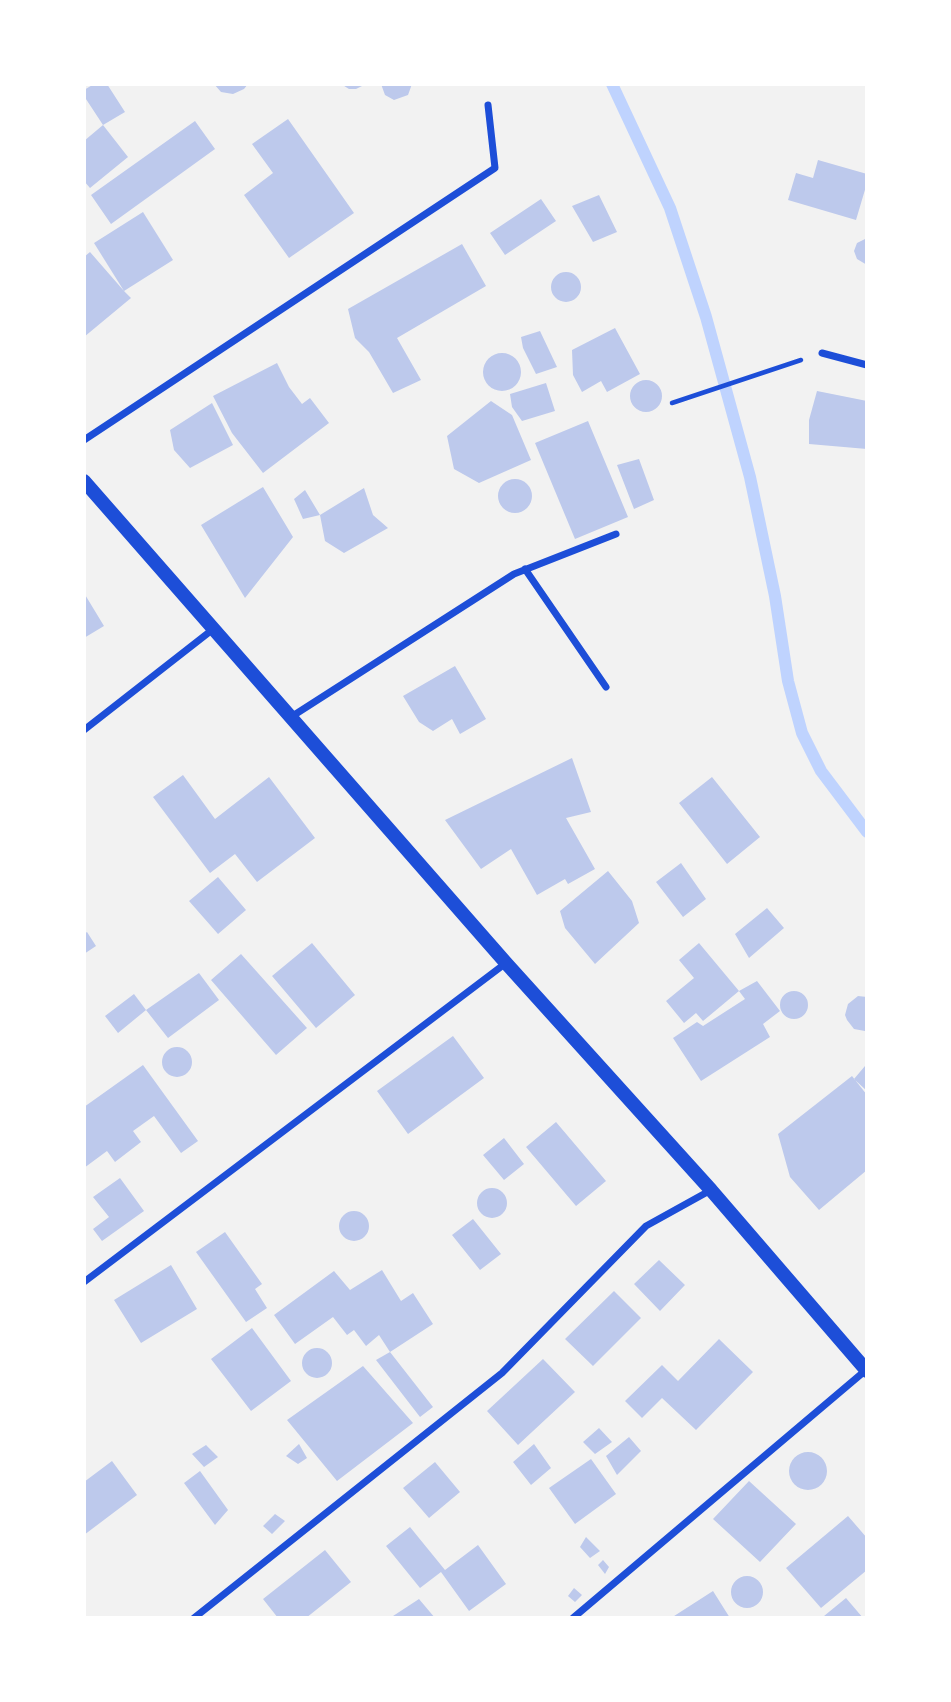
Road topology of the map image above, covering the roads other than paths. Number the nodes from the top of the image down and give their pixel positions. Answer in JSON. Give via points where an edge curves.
{"nodes":[{"id":1,"x":488,"y":104,"type":"dead end"},
{"id":2,"x":822,"y":354,"type":"road end"},
{"id":3,"x":867,"y":365,"type":"edge"},
{"id":4,"x":84,"y":440,"type":"edge"},
{"id":5,"x":84,"y":481,"type":"edge"},
{"id":6,"x":616,"y":534,"type":"dead end"},
{"id":7,"x":525,"y":569,"type":"junction"},
{"id":8,"x":212,"y":629,"type":"junction"},
{"id":9,"x":606,"y":687,"type":"dead end"},
{"id":10,"x":290,"y":718,"type":"junction"},
{"id":11,"x":84,"y":730,"type":"edge"},
{"id":12,"x":506,"y":963,"type":"junction"},
{"id":13,"x":711,"y":1189,"type":"junction"},
{"id":14,"x":84,"y":1282,"type":"edge"},
{"id":15,"x":867,"y":1370,"type":"edge"},
{"id":16,"x":194,"y":1618,"type":"edge"},
{"id":17,"x":573,"y":1618,"type":"edge"}],
"edges":[{"from":1,"to":4,"type":"street","via":[[495,168]]},
{"from":2,"to":3,"type":"street"},
{"from":5,"to":8,"type":"main road"},
{"from":6,"to":7,"type":"street"},
{"from":7,"to":9,"type":"street"},
{"from":7,"to":10,"type":"street"},
{"from":8,"to":10,"type":"main road"},
{"from":8,"to":11,"type":"street"},
{"from":10,"to":12,"type":"main road"},
{"from":12,"to":13,"type":"main road"},
{"from":12,"to":14,"type":"street"},
{"from":13,"to":15,"type":"main road"},
{"from":13,"to":16,"type":"street","via":[[646,1226],[502,1373]]},
{"from":15,"to":17,"type":"street"}]}
